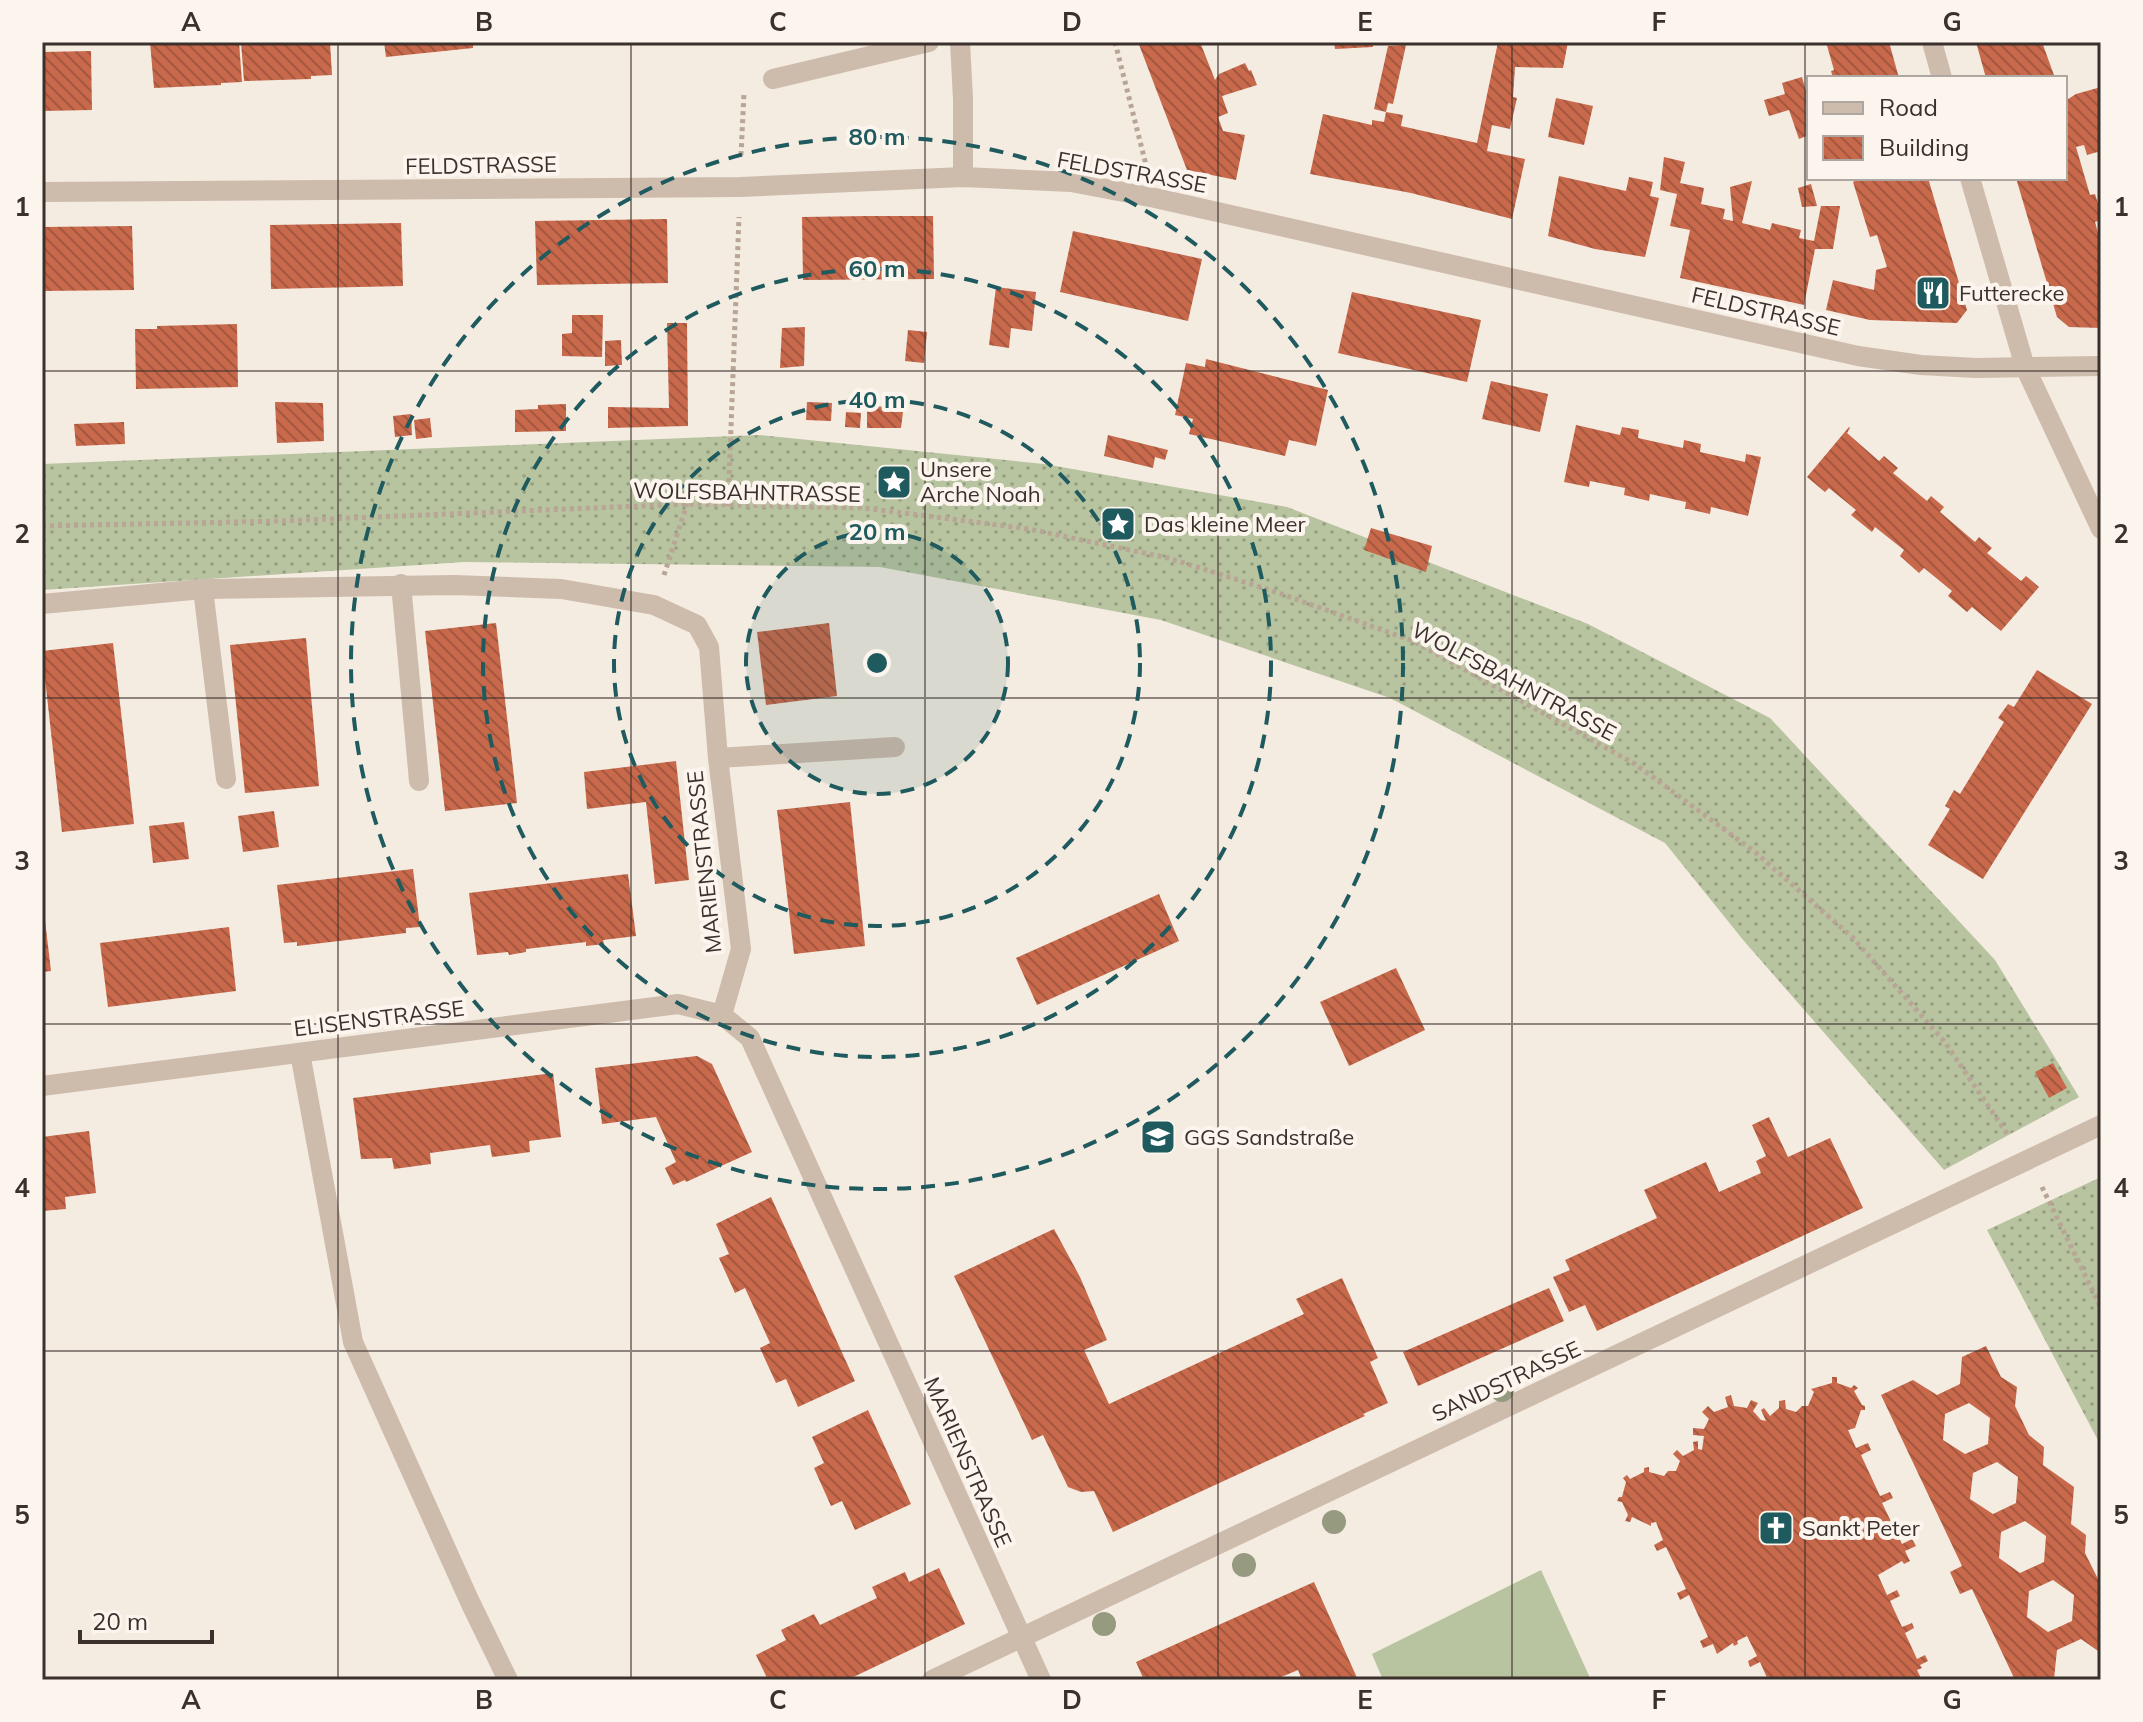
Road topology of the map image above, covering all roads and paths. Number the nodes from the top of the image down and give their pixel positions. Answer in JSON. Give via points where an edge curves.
{"nodes":[{"id":1,"x":929,"y":42,"type":"edge"},
{"id":2,"x":960,"y":42,"type":"edge"},
{"id":3,"x":1115,"y":42,"type":"edge"},
{"id":4,"x":1932,"y":42,"type":"edge"},
{"id":5,"x":1941,"y":76,"type":"edge"},
{"id":6,"x":773,"y":79,"type":"joint"},
{"id":7,"x":963,"y":177,"type":"junction"},
{"id":8,"x":1971,"y":180,"type":"edge"},
{"id":9,"x":740,"y":187,"type":"junction"},
{"id":10,"x":42,"y":192,"type":"edge"},
{"id":11,"x":1155,"y":198,"type":"junction"},
{"id":12,"x":2101,"y":366,"type":"edge"},
{"id":13,"x":2025,"y":367,"type":"junction"},
{"id":14,"x":687,"y":504,"type":"junction"},
{"id":15,"x":728,"y":506,"type":"junction"},
{"id":16,"x":42,"y":526,"type":"edge"},
{"id":17,"x":2101,"y":529,"type":"edge"},
{"id":18,"x":401,"y":584,"type":"junction"},
{"id":19,"x":203,"y":589,"type":"junction"},
{"id":20,"x":42,"y":604,"type":"edge"},
{"id":21,"x":654,"y":605,"type":"junction"},
{"id":22,"x":895,"y":747,"type":"dead end"},
{"id":23,"x":718,"y":758,"type":"junction"},
{"id":24,"x":226,"y":779,"type":"dead end"},
{"id":25,"x":419,"y":781,"type":"dead end"},
{"id":26,"x":722,"y":1015,"type":"junction"},
{"id":27,"x":300,"y":1053,"type":"junction"},
{"id":28,"x":42,"y":1086,"type":"edge"},
{"id":29,"x":2101,"y":1125,"type":"edge"},
{"id":30,"x":2029,"y":1161,"type":"junction"},
{"id":31,"x":2101,"y":1308,"type":"edge"},
{"id":32,"x":1021,"y":1637,"type":"junction"},
{"id":33,"x":508,"y":1680,"type":"edge"},
{"id":34,"x":932,"y":1680,"type":"edge"},
{"id":35,"x":1041,"y":1680,"type":"edge"}],
"edges":[{"from":1,"to":6,"type":"street"},
{"from":2,"to":7,"type":"street"},
{"from":3,"to":11,"type":"path"},
{"from":4,"to":5,"type":"street"},
{"from":6,"to":9,"type":"path","via":[[744,85]]},
{"from":7,"to":9,"type":"street","name":"FELDSTRASSE"},
{"from":7,"to":11,"type":"street","name":"FELDSTRASSE","via":[[1071,182]]},
{"from":8,"to":13,"type":"street"},
{"from":9,"to":10,"type":"street","name":"FELDSTRASSE"},
{"from":9,"to":15,"type":"path"},
{"from":11,"to":13,"type":"street","name":"FELDSTRASSE","via":[[1858,356],[1921,365]]},
{"from":12,"to":13,"type":"street","name":"FELDSTRASSE"},
{"from":13,"to":17,"type":"street"},
{"from":14,"to":15,"type":"path","name":"WOLFSBAHNTRASSE"},
{"from":14,"to":16,"type":"path","name":"WOLFSBAHNTRASSE"},
{"from":14,"to":21,"type":"path"},
{"from":15,"to":30,"type":"path","name":"WOLFSBAHNTRASSE","via":[[864,508],[1029,529],[1168,558],[1413,641],[1635,764],[1755,852],[1853,938],[1944,1041]]},
{"from":18,"to":19,"type":"street","name":"MARIENSTRASSE"},
{"from":18,"to":21,"type":"street","name":"MARIENSTRASSE","via":[[561,589]]},
{"from":18,"to":25,"type":"street"},
{"from":19,"to":20,"type":"street","name":"MARIENSTRASSE"},
{"from":19,"to":24,"type":"street"},
{"from":21,"to":23,"type":"street","name":"MARIENSTRASSE","via":[[697,625],[709,647]]},
{"from":22,"to":23,"type":"street"},
{"from":23,"to":26,"type":"street","name":"MARIENSTRASSE","via":[[741,949]]},
{"from":26,"to":27,"type":"street","name":"ELISENSTRASSE","via":[[678,1004]]},
{"from":26,"to":32,"type":"street","name":"MARIENSTRASSE","via":[[750,1038]]},
{"from":27,"to":28,"type":"street","name":"ELISENSTRASSE"},
{"from":27,"to":33,"type":"street","via":[[353,1342]]},
{"from":29,"to":30,"type":"street","name":"SANDSTRASSE"},
{"from":30,"to":31,"type":"path","name":"WOLFSBAHNTRASSE"},
{"from":30,"to":32,"type":"street","name":"SANDSTRASSE"},
{"from":32,"to":34,"type":"street","name":"SANDSTRASSE"},
{"from":32,"to":35,"type":"street","name":"MARIENSTRASSE"}]}
